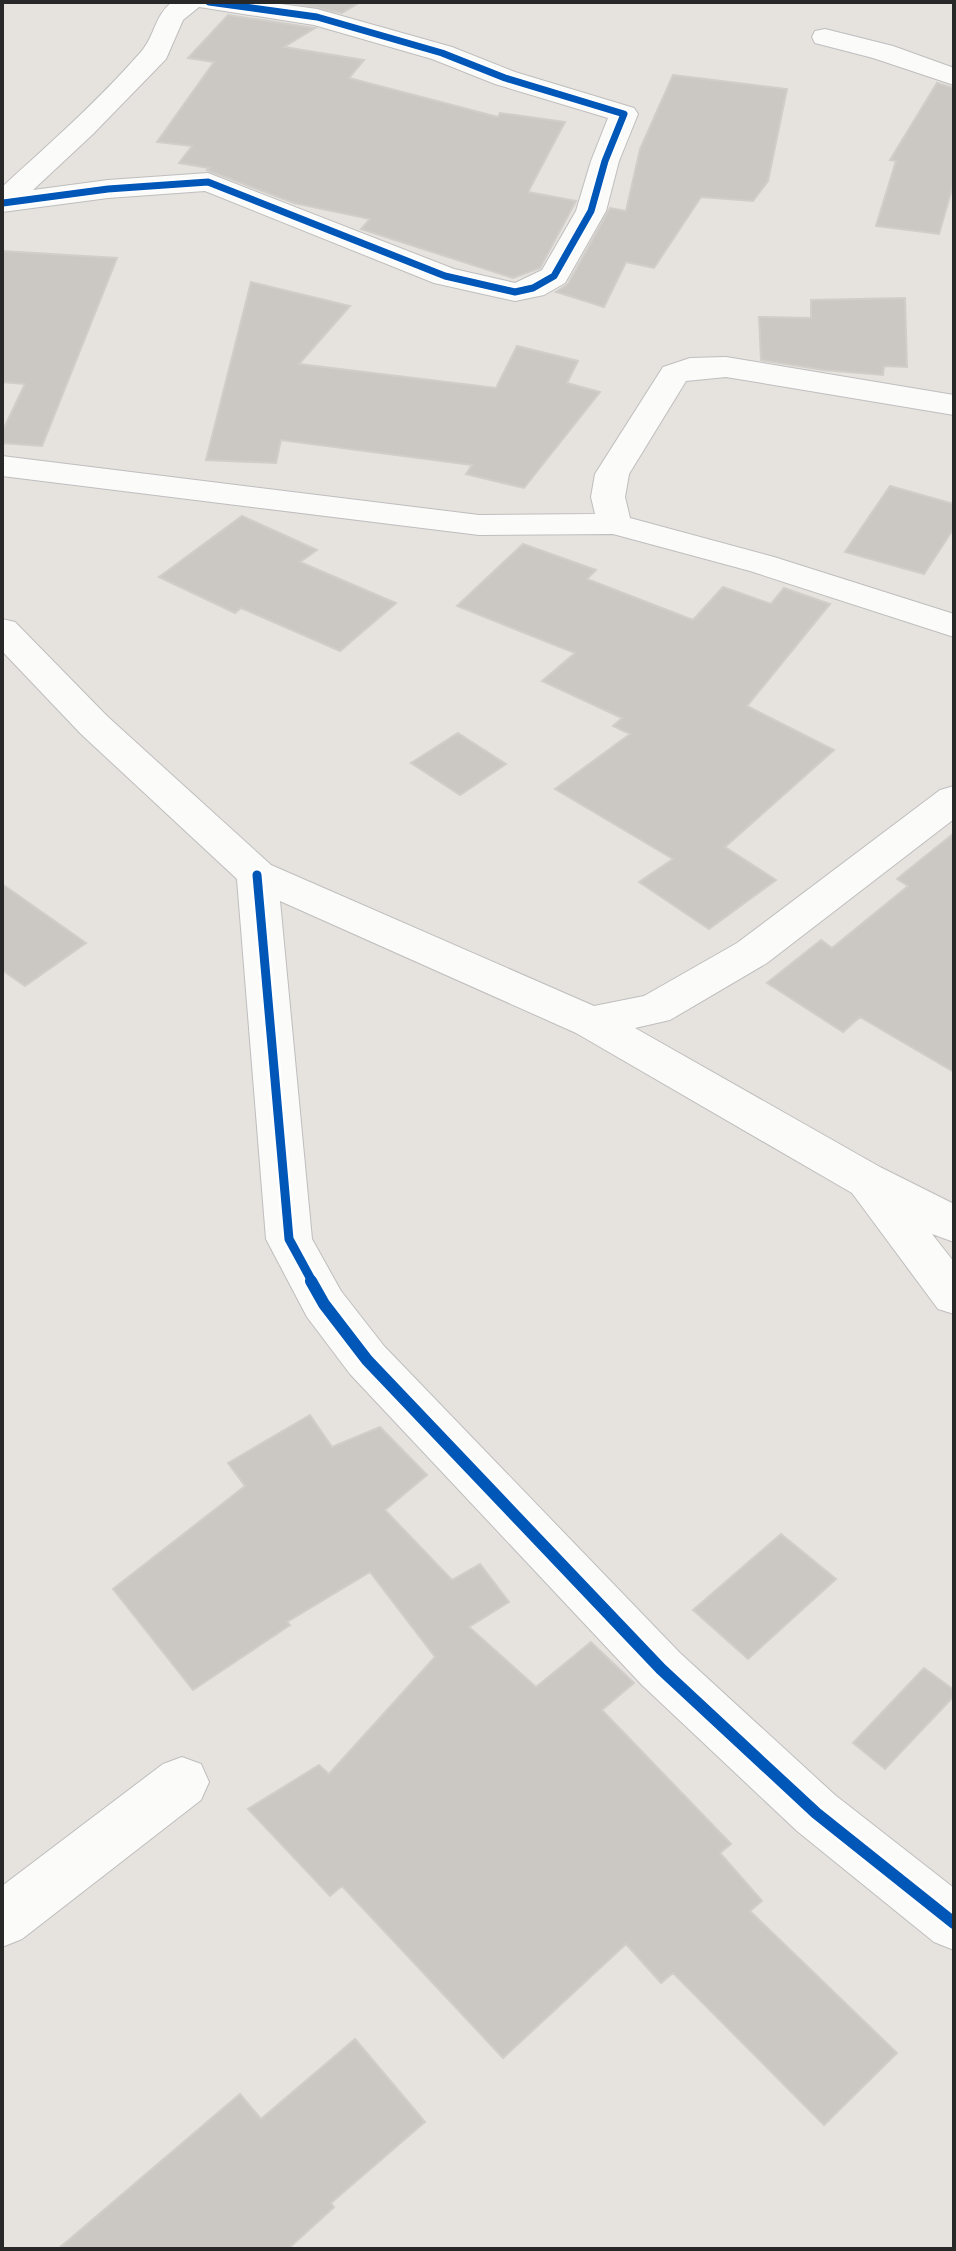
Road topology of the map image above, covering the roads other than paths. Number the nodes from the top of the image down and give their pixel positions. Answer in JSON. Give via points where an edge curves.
{"nodes":[{"id":1,"x":189,"y":2,"type":"edge"},
{"id":2,"x":209,"y":2,"type":"edge"},
{"id":3,"x":825,"y":37,"type":"dead end"},
{"id":4,"x":954,"y":77,"type":"edge"},
{"id":5,"x":2,"y":203,"type":"edge"},
{"id":6,"x":954,"y":405,"type":"edge"},
{"id":7,"x":2,"y":466,"type":"edge"},
{"id":8,"x":614,"y":524,"type":"junction"},
{"id":9,"x":954,"y":626,"type":"edge"},
{"id":10,"x":2,"y":630,"type":"edge"},
{"id":11,"x":954,"y":799,"type":"edge"},
{"id":12,"x":257,"y":875,"type":"junction"},
{"id":13,"x":591,"y":1022,"type":"junction"},
{"id":14,"x":864,"y":1179,"type":"junction"},
{"id":15,"x":954,"y":1224,"type":"edge"},
{"id":16,"x":954,"y":1296,"type":"edge"},
{"id":17,"x":182,"y":1782,"type":"dead end"},
{"id":18,"x":2,"y":1920,"type":"edge"},
{"id":19,"x":954,"y":1923,"type":"edge"}],
"edges":[{"from":1,"to":5,"type":"street","via":[[171,16],[156,53]]},
{"from":2,"to":5,"type":"street","via":[[317,17],[624,114],[591,211],[554,276],[515,292],[445,276],[208,182]]},
{"from":3,"to":4,"type":"street"},
{"from":6,"to":8,"type":"street","via":[[726,367],[690,368],[674,374],[612,474],[608,497]]},
{"from":7,"to":8,"type":"street","via":[[479,525]]},
{"from":8,"to":9,"type":"street","via":[[762,564]]},
{"from":10,"to":12,"type":"street","via":[[94,725]]},
{"from":11,"to":13,"type":"street","via":[[752,953],[655,1009]]},
{"from":12,"to":13,"type":"street"},
{"from":12,"to":19,"type":"street","via":[[289,1239],[324,1304],[367,1360],[661,1669],[816,1813]]},
{"from":13,"to":14,"type":"street"},
{"from":14,"to":15,"type":"street"},
{"from":14,"to":16,"type":"street"},
{"from":17,"to":18,"type":"street"}]}
